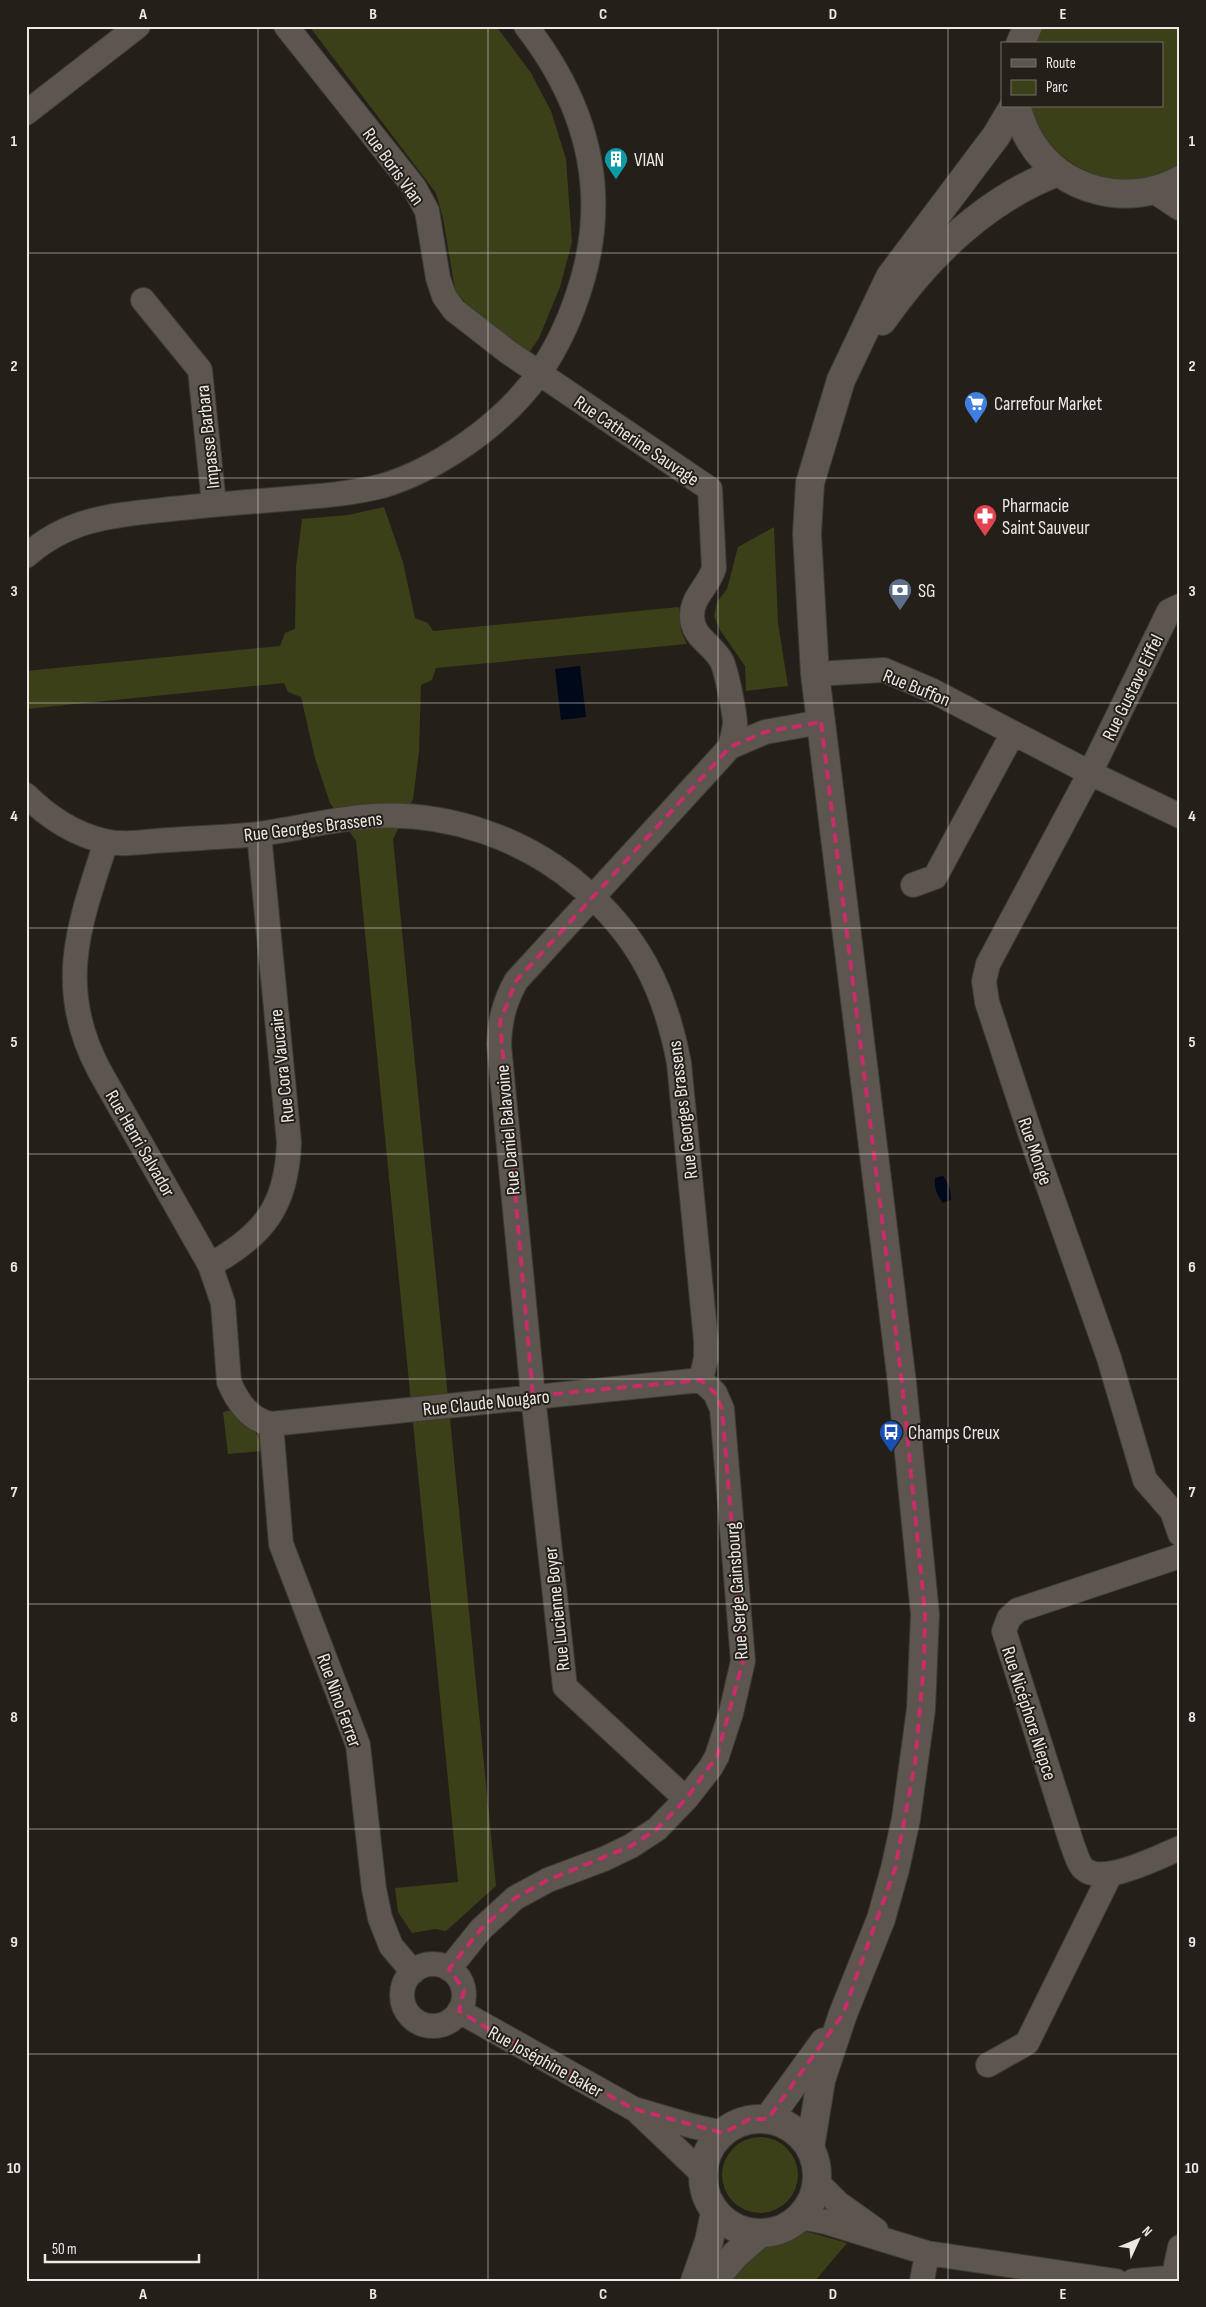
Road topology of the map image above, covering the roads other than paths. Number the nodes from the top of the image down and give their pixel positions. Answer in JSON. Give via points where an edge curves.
{"nodes":[{"id":1,"x":138,"y":26,"type":"edge"},
{"id":2,"x":286,"y":26,"type":"edge"},
{"id":3,"x":526,"y":26,"type":"edge"},
{"id":4,"x":1028,"y":26,"type":"edge"},
{"id":5,"x":1021,"y":42,"type":"edge"},
{"id":6,"x":1014,"y":108,"type":"edge"},
{"id":7,"x":1016,"y":108,"type":"edge"},
{"id":8,"x":26,"y":113,"type":"edge"},
{"id":9,"x":1058,"y":172,"type":"junction"},
{"id":10,"x":1168,"y":185,"type":"edge"},
{"id":11,"x":1180,"y":206,"type":"edge"},
{"id":12,"x":143,"y":300,"type":"dead end"},
{"id":13,"x":540,"y":374,"type":"junction"},
{"id":14,"x":841,"y":380,"type":"junction"},
{"id":15,"x":214,"y":504,"type":"junction"},
{"id":16,"x":26,"y":556,"type":"edge"},
{"id":17,"x":1180,"y":606,"type":"edge"},
{"id":18,"x":815,"y":674,"type":"junction"},
{"id":19,"x":821,"y":722,"type":"junction"},
{"id":20,"x":1013,"y":732,"type":"junction"},
{"id":21,"x":730,"y":747,"type":"junction"},
{"id":22,"x":1090,"y":773,"type":"junction"},
{"id":23,"x":26,"y":795,"type":"edge"},
{"id":24,"x":1180,"y":816,"type":"edge"},
{"id":25,"x":259,"y":834,"type":"junction"},
{"id":26,"x":106,"y":842,"type":"junction"},
{"id":27,"x":913,"y":885,"type":"dead end"},
{"id":28,"x":594,"y":897,"type":"junction"},
{"id":29,"x":210,"y":1265,"type":"junction"},
{"id":30,"x":701,"y":1380,"type":"junction"},
{"id":31,"x":533,"y":1396,"type":"junction"},
{"id":32,"x":271,"y":1424,"type":"junction"},
{"id":33,"x":1180,"y":1534,"type":"edge"},
{"id":34,"x":1180,"y":1556,"type":"edge"},
{"id":35,"x":686,"y":1799,"type":"junction"},
{"id":36,"x":1180,"y":1848,"type":"edge"},
{"id":37,"x":1110,"y":1875,"type":"junction"},
{"id":38,"x":449,"y":1969,"type":"junction"},
{"id":39,"x":413,"y":1972,"type":"junction"},
{"id":40,"x":459,"y":2011,"type":"junction"},
{"id":41,"x":843,"y":2014,"type":"junction"},
{"id":42,"x":988,"y":2065,"type":"dead end"},
{"id":43,"x":634,"y":2109,"type":"junction"},
{"id":44,"x":768,"y":2119,"type":"junction"},
{"id":45,"x":722,"y":2133,"type":"junction"},
{"id":46,"x":810,"y":2148,"type":"junction"},
{"id":47,"x":703,"y":2174,"type":"junction"},
{"id":48,"x":817,"y":2182,"type":"junction"},
{"id":49,"x":715,"y":2212,"type":"junction"},
{"id":50,"x":800,"y":2217,"type":"junction"},
{"id":51,"x":760,"y":2233,"type":"junction"},
{"id":52,"x":899,"y":2244,"type":"junction"},
{"id":53,"x":1180,"y":2247,"type":"edge"},
{"id":54,"x":927,"y":2253,"type":"junction"},
{"id":55,"x":1179,"y":2278,"type":"edge"},
{"id":56,"x":695,"y":2281,"type":"edge"},
{"id":57,"x":713,"y":2281,"type":"edge"},
{"id":58,"x":922,"y":2281,"type":"edge"},
{"id":59,"x":1116,"y":2281,"type":"edge"},
{"id":60,"x":1133,"y":2281,"type":"edge"}],
"edges":[{"from":1,"to":8,"type":"street"},
{"from":2,"to":13,"type":"street","name":"Rue Boris Vian","via":[[414,187],[427,211],[438,278],[444,296],[454,310]]},
{"from":3,"to":13,"type":"street","via":[[540,43],[563,84],[582,126],[591,166],[594,209],[577,298],[568,325]]},
{"from":4,"to":5,"type":"main road"},
{"from":6,"to":14,"type":"main road","via":[[890,276]]},
{"from":7,"to":9,"type":"main road","via":[[1030,142]]},
{"from":9,"to":10,"type":"main road","via":[[1084,186],[1112,194],[1142,194]]},
{"from":9,"to":14,"type":"main road","via":[[1028,185],[978,215],[930,260],[894,304]]},
{"from":10,"to":11,"type":"main road"},
{"from":12,"to":15,"type":"street","name":"Impasse Barbara","via":[[200,370]]},
{"from":13,"to":15,"type":"street","via":[[518,400],[479,435],[435,465],[408,478],[335,494]]},
{"from":13,"to":21,"type":"street","name":"Rue Catherine Sauvage","via":[[710,489],[714,568],[694,602],[692,616],[696,630],[725,669],[735,723]]},
{"from":14,"to":18,"type":"main road","via":[[810,483],[807,534]]},
{"from":15,"to":16,"type":"street","via":[[111,516],[73,526]]},
{"from":17,"to":22,"type":"street","name":"Rue Gustave Eiffel","via":[[1169,611]]},
{"from":18,"to":19,"type":"main road"},
{"from":18,"to":20,"type":"street","name":"Rue Buffon","via":[[884,670]]},
{"from":19,"to":21,"type":"street","via":[[765,732]]},
{"from":19,"to":41,"type":"main road","via":[[902,1383],[925,1614],[921,1708],[906,1819],[881,1919]]},
{"from":20,"to":22,"type":"street","name":"Rue Buffon"},
{"from":20,"to":27,"type":"street","via":[[935,877]]},
{"from":21,"to":28,"type":"street"},
{"from":22,"to":24,"type":"street","name":"Rue Buffon"},
{"from":22,"to":33,"type":"street","name":"Rue Monge","via":[[988,964],[985,993],[1040,1165],[1109,1358],[1145,1480],[1172,1511]]},
{"from":23,"to":26,"type":"street","name":"Rue Georges Brassens","via":[[71,830]]},
{"from":25,"to":26,"type":"street","name":"Rue Georges Brassens"},
{"from":25,"to":28,"type":"street","name":"Rue Georges Brassens","via":[[372,816],[431,818],[495,836],[536,853]]},
{"from":25,"to":29,"type":"street","name":"Rue Cora Vaucaire","via":[[289,1142],[288,1164],[276,1206],[264,1225],[234,1252]]},
{"from":26,"to":29,"type":"street","name":"Rue Henri Salvador","via":[[75,947],[79,1023],[99,1070]]},
{"from":28,"to":30,"type":"street","name":"Rue Georges Brassens","via":[[620,924],[642,956],[658,989],[676,1043],[706,1341]]},
{"from":28,"to":31,"type":"street","name":"Rue Daniel Balavoine","via":[[516,981],[505,1001],[500,1022],[499,1044]]},
{"from":29,"to":32,"type":"street","name":"Rue Henri Salvador","via":[[223,1303],[229,1382],[253,1417]]},
{"from":30,"to":31,"type":"street","name":"Rue Claude Nougaro"},
{"from":30,"to":35,"type":"street","name":"Rue Serge Gainsbourg","via":[[715,1393],[722,1409],[743,1661],[717,1756]]},
{"from":31,"to":32,"type":"street","name":"Rue Claude Nougaro"},
{"from":31,"to":35,"type":"street","name":"Rue Lucienne Boyer","via":[[565,1687]]},
{"from":32,"to":39,"type":"street","name":"Rue Nino Ferrer","via":[[281,1544],[358,1745],[380,1918],[391,1946]]},
{"from":34,"to":37,"type":"street","name":"Rue Nicéphore Niepce","via":[[1018,1610],[1008,1618],[1004,1631],[1072,1844],[1083,1868],[1096,1874]]},
{"from":35,"to":38,"type":"street","name":"Rue Serge Gainsbourg","via":[[657,1829],[631,1846],[604,1860],[548,1880],[515,1898],[480,1929]]},
{"from":36,"to":37,"type":"street"},
{"from":37,"to":42,"type":"street","via":[[1027,2043]]},
{"from":38,"to":39,"type":"street","via":[[428,1964]]},
{"from":38,"to":40,"type":"street","via":[[455,1973],[464,1990]]},
{"from":39,"to":40,"type":"street","via":[[402,1990],[402,2000],[411,2017],[428,2026],[438,2026],[448,2023]]},
{"from":40,"to":43,"type":"street","name":"Rue Joséphine Baker"},
{"from":41,"to":44,"type":"main road"},
{"from":41,"to":46,"type":"main road","via":[[821,2080]]},
{"from":43,"to":45,"type":"street","name":"Rue Joséphine Baker"},
{"from":43,"to":47,"type":"street","name":"Rue Joséphine Baker"},
{"from":44,"to":45,"type":"main road","via":[[750,2119],[734,2124]]},
{"from":44,"to":46,"type":"main road","via":[[799,2134]]},
{"from":45,"to":47,"type":"main road","via":[[710,2148]]},
{"from":46,"to":48,"type":"main road","via":[[816,2164]]},
{"from":47,"to":49,"type":"main road","via":[[707,2197]]},
{"from":48,"to":50,"type":"main road","via":[[813,2199]]},
{"from":48,"to":52,"type":"street","via":[[845,2209]]},
{"from":49,"to":51,"type":"main road","via":[[728,2224],[743,2231]]},
{"from":49,"to":56,"type":"main road"},
{"from":50,"to":51,"type":"main road","via":[[776,2231]]},
{"from":50,"to":52,"type":"street"},
{"from":51,"to":57,"type":"main road"},
{"from":52,"to":54,"type":"street"},
{"from":53,"to":55,"type":"street","via":[[1176,2265]]},
{"from":54,"to":58,"type":"street"},
{"from":54,"to":59,"type":"street"},
{"from":55,"to":60,"type":"street"}]}
